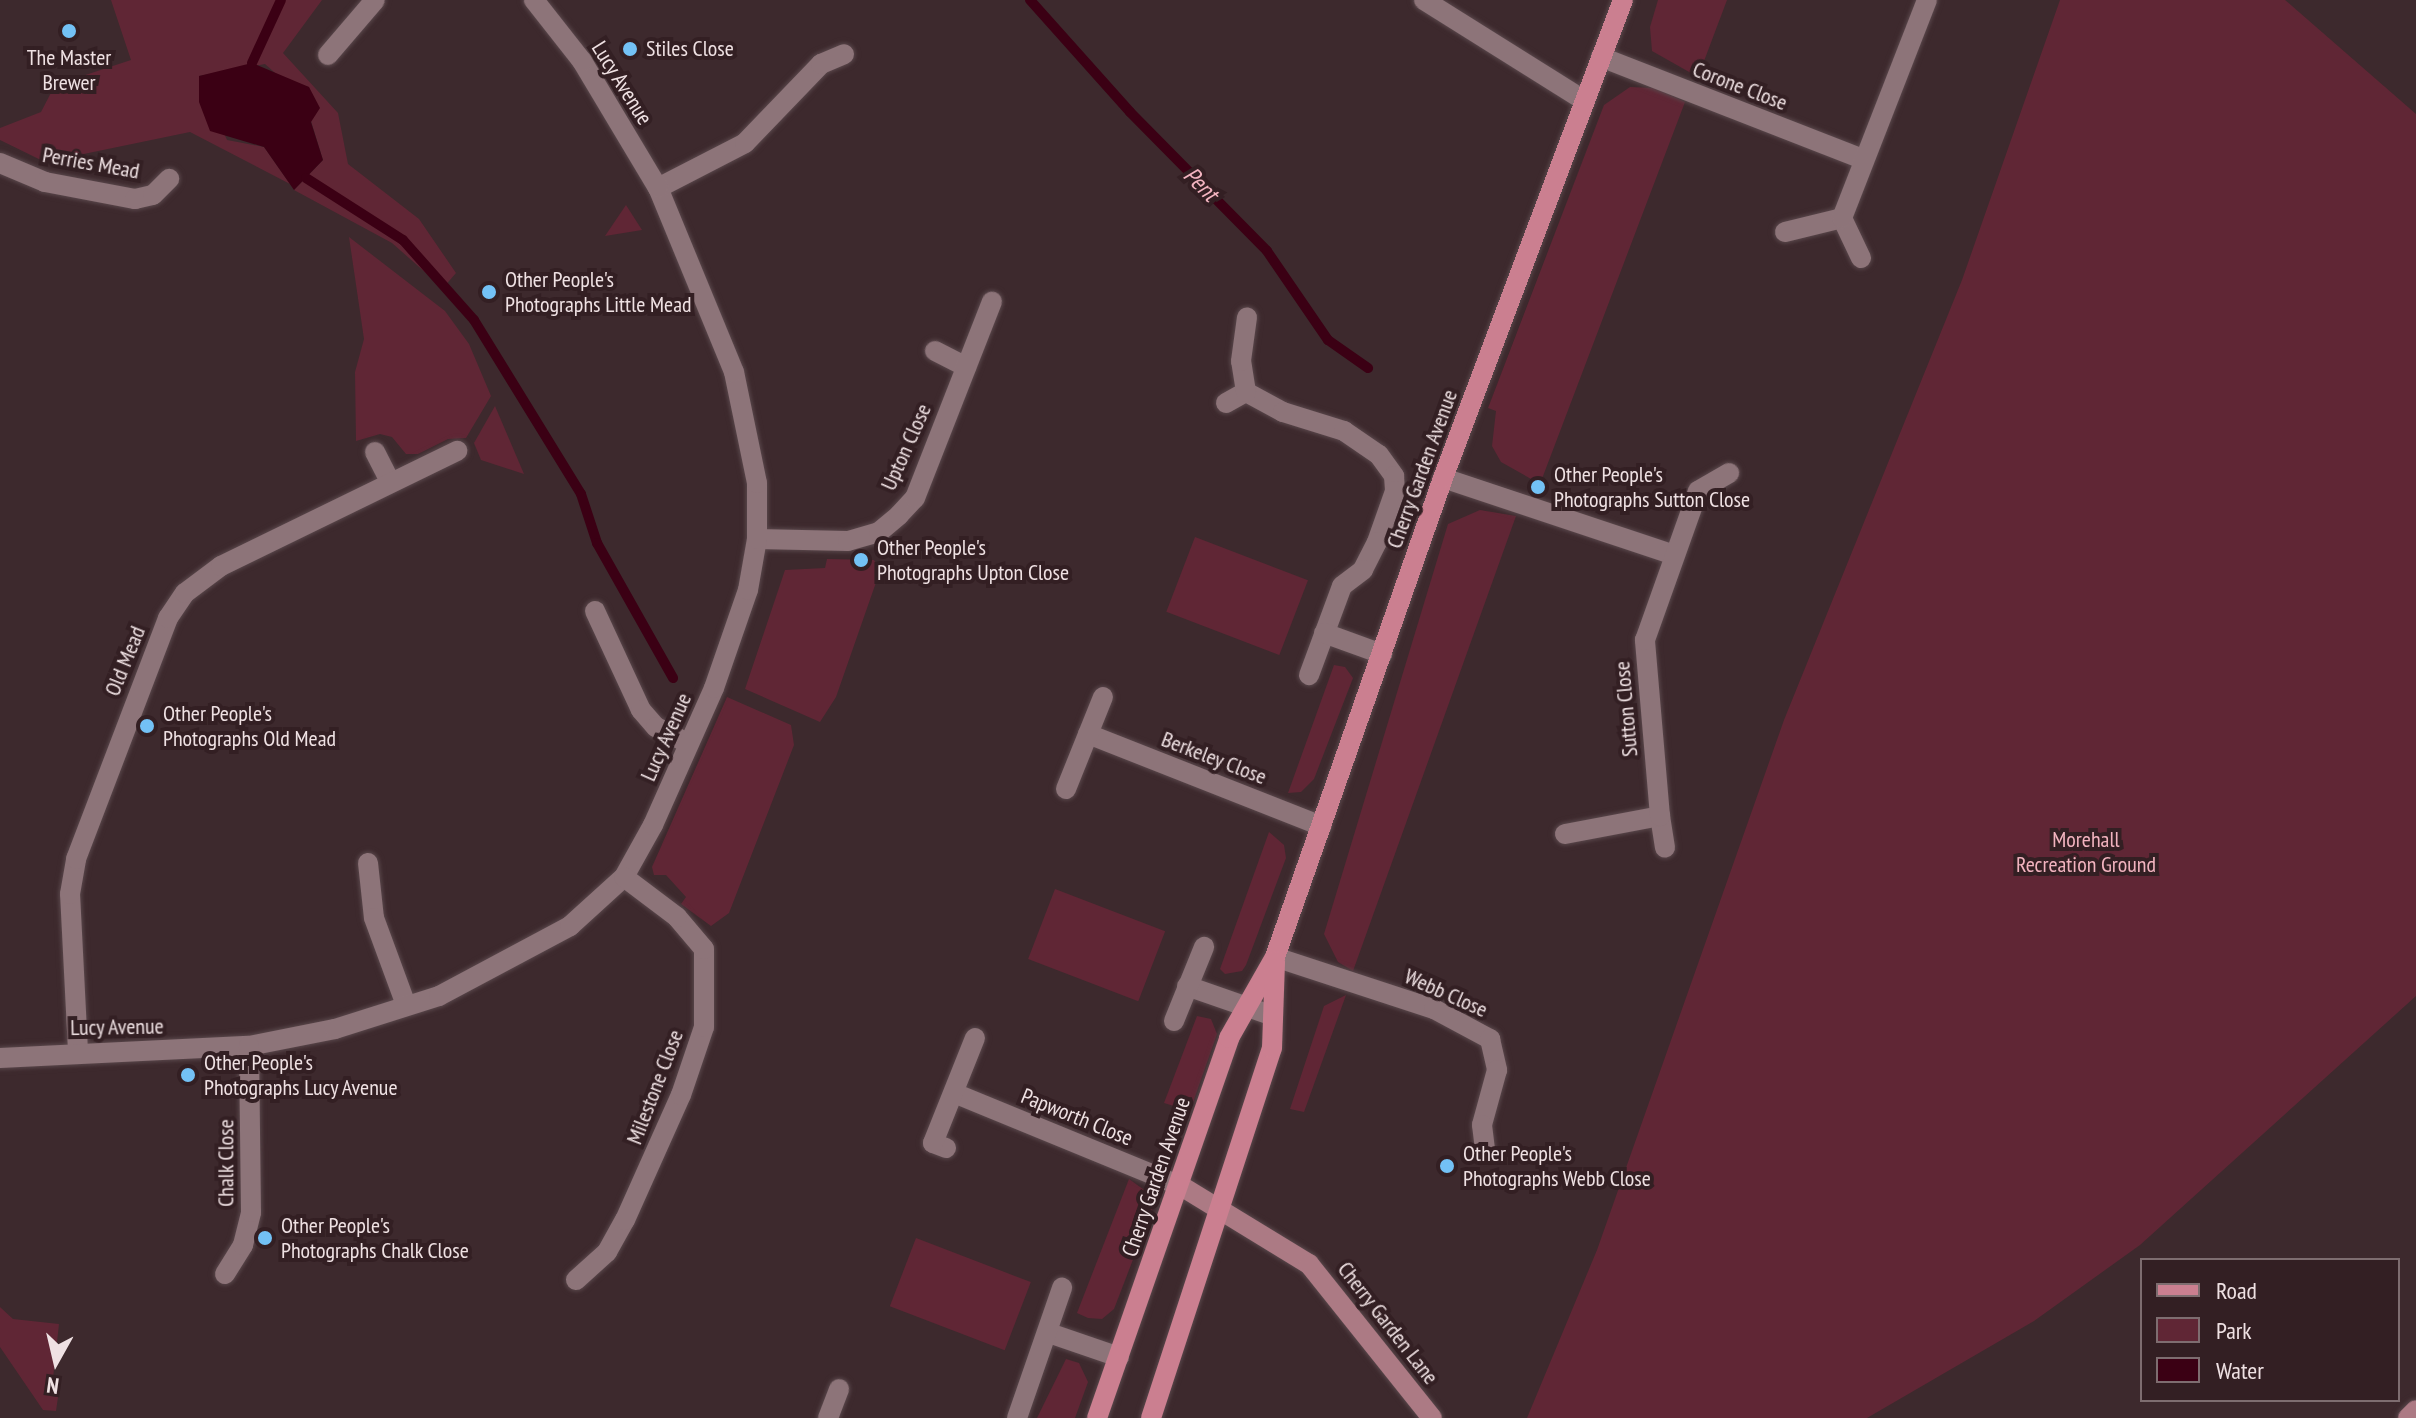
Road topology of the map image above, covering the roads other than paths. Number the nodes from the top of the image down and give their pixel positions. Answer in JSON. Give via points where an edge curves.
{"nodes":[{"id":1,"x":375,"y":0,"type":"edge"},
{"id":2,"x":534,"y":0,"type":"edge"},
{"id":3,"x":1424,"y":0,"type":"edge"},
{"id":4,"x":1623,"y":0,"type":"edge"},
{"id":5,"x":1927,"y":0,"type":"edge"},
{"id":6,"x":844,"y":54,"type":"dead end"},
{"id":7,"x":328,"y":55,"type":"dead end"},
{"id":8,"x":1601,"y":57,"type":"junction"},
{"id":9,"x":1585,"y":101,"type":"junction"},
{"id":10,"x":1862,"y":159,"type":"junction"},
{"id":11,"x":0,"y":163,"type":"edge"},
{"id":12,"x":169,"y":179,"type":"dead end"},
{"id":13,"x":658,"y":188,"type":"junction"},
{"id":14,"x":1842,"y":218,"type":"junction"},
{"id":15,"x":1785,"y":232,"type":"dead end"},
{"id":16,"x":1861,"y":258,"type":"dead end"},
{"id":17,"x":992,"y":302,"type":"dead end"},
{"id":18,"x":1247,"y":317,"type":"dead end"},
{"id":19,"x":935,"y":351,"type":"dead end"},
{"id":20,"x":966,"y":367,"type":"junction"},
{"id":21,"x":1246,"y":392,"type":"junction"},
{"id":22,"x":1226,"y":403,"type":"dead end"},
{"id":23,"x":457,"y":451,"type":"dead end"},
{"id":24,"x":375,"y":452,"type":"dead end"},
{"id":25,"x":1729,"y":473,"type":"dead end"},
{"id":26,"x":1443,"y":478,"type":"junction"},
{"id":27,"x":389,"y":480,"type":"junction"},
{"id":28,"x":757,"y":539,"type":"junction"},
{"id":29,"x":1672,"y":554,"type":"junction"},
{"id":30,"x":595,"y":611,"type":"dead end"},
{"id":31,"x":1324,"y":633,"type":"junction"},
{"id":32,"x":1382,"y":654,"type":"junction"},
{"id":33,"x":1309,"y":675,"type":"dead end"},
{"id":34,"x":1103,"y":697,"type":"dead end"},
{"id":35,"x":1088,"y":734,"type":"junction"},
{"id":36,"x":688,"y":743,"type":"junction"},
{"id":37,"x":1066,"y":789,"type":"dead end"},
{"id":38,"x":1660,"y":816,"type":"junction"},
{"id":39,"x":1321,"y":826,"type":"junction"},
{"id":40,"x":1565,"y":834,"type":"dead end"},
{"id":41,"x":1665,"y":848,"type":"dead end"},
{"id":42,"x":368,"y":863,"type":"dead end"},
{"id":43,"x":624,"y":877,"type":"junction"},
{"id":44,"x":1204,"y":947,"type":"dead end"},
{"id":45,"x":1275,"y":957,"type":"junction"},
{"id":46,"x":1187,"y":986,"type":"junction"},
{"id":47,"x":406,"y":1005,"type":"junction"},
{"id":48,"x":1247,"y":1007,"type":"junction"},
{"id":49,"x":1273,"y":1016,"type":"junction"},
{"id":50,"x":1174,"y":1021,"type":"dead end"},
{"id":51,"x":975,"y":1038,"type":"dead end"},
{"id":52,"x":249,"y":1046,"type":"junction"},
{"id":53,"x":78,"y":1051,"type":"junction"},
{"id":54,"x":0,"y":1058,"type":"edge"},
{"id":55,"x":954,"y":1093,"type":"junction"},
{"id":56,"x":946,"y":1148,"type":"dead end"},
{"id":57,"x":1485,"y":1149,"type":"dead end"},
{"id":58,"x":1181,"y":1186,"type":"junction"},
{"id":59,"x":1220,"y":1211,"type":"junction"},
{"id":60,"x":225,"y":1274,"type":"dead end"},
{"id":61,"x":576,"y":1280,"type":"dead end"},
{"id":62,"x":1062,"y":1288,"type":"dead end"},
{"id":63,"x":1049,"y":1333,"type":"junction"},
{"id":64,"x":1119,"y":1357,"type":"junction"},
{"id":65,"x":839,"y":1389,"type":"dead end"},
{"id":66,"x":2416,"y":1410,"type":"edge"},
{"id":67,"x":828,"y":1418,"type":"edge"},
{"id":68,"x":1017,"y":1418,"type":"edge"},
{"id":69,"x":1097,"y":1418,"type":"edge"},
{"id":70,"x":1151,"y":1418,"type":"edge"},
{"id":71,"x":1432,"y":1418,"type":"edge"},
{"id":72,"x":2408,"y":1418,"type":"edge"}],
"edges":[{"from":1,"to":7,"type":"street"},
{"from":2,"to":13,"type":"street","name":"Lucy Avenue","via":[[582,61]]},
{"from":3,"to":9,"type":"street"},
{"from":4,"to":8,"type":"main road","name":"Cherry Garden Avenue"},
{"from":5,"to":10,"type":"street"},
{"from":6,"to":13,"type":"street","via":[[821,64],[745,143]]},
{"from":8,"to":9,"type":"main road","name":"Cherry Garden Avenue"},
{"from":8,"to":10,"type":"street","name":"Corone Close"},
{"from":9,"to":26,"type":"main road","name":"Cherry Garden Avenue"},
{"from":10,"to":14,"type":"street"},
{"from":11,"to":12,"type":"street","name":"Perries Mead","via":[[45,182],[135,199],[153,195]]},
{"from":13,"to":28,"type":"street","name":"Lucy Avenue","via":[[734,372],[757,483]]},
{"from":14,"to":15,"type":"street"},
{"from":14,"to":16,"type":"street"},
{"from":17,"to":20,"type":"street","name":"Upton Close"},
{"from":18,"to":21,"type":"street","via":[[1241,361]]},
{"from":19,"to":20,"type":"street"},
{"from":20,"to":28,"type":"street","name":"Upton Close","via":[[915,498],[879,532],[848,541]]},
{"from":21,"to":22,"type":"street"},
{"from":21,"to":31,"type":"street","via":[[1283,412],[1344,431],[1379,455],[1394,476],[1395,491],[1377,542],[1363,570],[1342,586]]},
{"from":23,"to":27,"type":"street","name":"Old Mead"},
{"from":24,"to":27,"type":"street"},
{"from":25,"to":29,"type":"street","name":"Sutton Close","via":[[1698,491]]},
{"from":26,"to":29,"type":"street"},
{"from":26,"to":32,"type":"main road","name":"Cherry Garden Avenue"},
{"from":27,"to":53,"type":"street","name":"Old Mead","via":[[221,566],[185,593],[168,618],[76,859],[70,894]]},
{"from":28,"to":36,"type":"street","name":"Lucy Avenue","via":[[733,636]]},
{"from":29,"to":38,"type":"street","name":"Sutton Close","via":[[1645,649]]},
{"from":30,"to":36,"type":"street","via":[[641,710],[656,727]]},
{"from":31,"to":32,"type":"street"},
{"from":31,"to":33,"type":"street"},
{"from":32,"to":39,"type":"main road","name":"Cherry Garden Avenue"},
{"from":34,"to":35,"type":"street"},
{"from":35,"to":37,"type":"street"},
{"from":35,"to":39,"type":"street","name":"Berkeley Close"},
{"from":36,"to":43,"type":"street","name":"Lucy Avenue"},
{"from":38,"to":40,"type":"street"},
{"from":38,"to":41,"type":"street","name":"Sutton Close"},
{"from":39,"to":45,"type":"main road","name":"Cherry Garden Avenue"},
{"from":42,"to":47,"type":"street","via":[[374,918]]},
{"from":43,"to":47,"type":"street","name":"Lucy Avenue","via":[[546,942],[484,976]]},
{"from":43,"to":61,"type":"street","name":"Milestone Close","via":[[677,917],[704,949],[704,1027],[681,1095],[621,1227],[607,1252]]},
{"from":44,"to":46,"type":"street"},
{"from":45,"to":48,"type":"main road","name":"Cherry Garden Avenue"},
{"from":45,"to":49,"type":"main road","name":"Cherry Garden Avenue"},
{"from":45,"to":57,"type":"street","name":"Webb Close","via":[[1434,1009],[1490,1039],[1497,1070],[1482,1125]]},
{"from":46,"to":48,"type":"street"},
{"from":46,"to":50,"type":"street"},
{"from":47,"to":52,"type":"street","name":"Lucy Avenue","via":[[335,1029]]},
{"from":48,"to":49,"type":"street"},
{"from":48,"to":58,"type":"main road","name":"Cherry Garden Avenue","via":[[1229,1038]]},
{"from":49,"to":59,"type":"main road","name":"Cherry Garden Avenue","via":[[1272,1048]]},
{"from":51,"to":55,"type":"street"},
{"from":52,"to":53,"type":"street","name":"Lucy Avenue"},
{"from":52,"to":60,"type":"street","name":"Chalk Close","via":[[251,1212],[243,1245]]},
{"from":53,"to":54,"type":"street","name":"Lucy Avenue"},
{"from":55,"to":56,"type":"street","via":[[933,1143]]},
{"from":55,"to":58,"type":"street","name":"Papworth Close"},
{"from":58,"to":59,"type":"street","name":"Cherry Garden Lane"},
{"from":58,"to":64,"type":"main road","name":"Cherry Garden Avenue"},
{"from":59,"to":70,"type":"main road","name":"Cherry Garden Avenue"},
{"from":59,"to":71,"type":"street","name":"Cherry Garden Lane","via":[[1309,1264]]},
{"from":62,"to":63,"type":"street"},
{"from":63,"to":64,"type":"street"},
{"from":63,"to":68,"type":"street"},
{"from":64,"to":69,"type":"main road","name":"Cherry Garden Avenue"},
{"from":65,"to":67,"type":"street"},
{"from":66,"to":72,"type":"street"}]}
